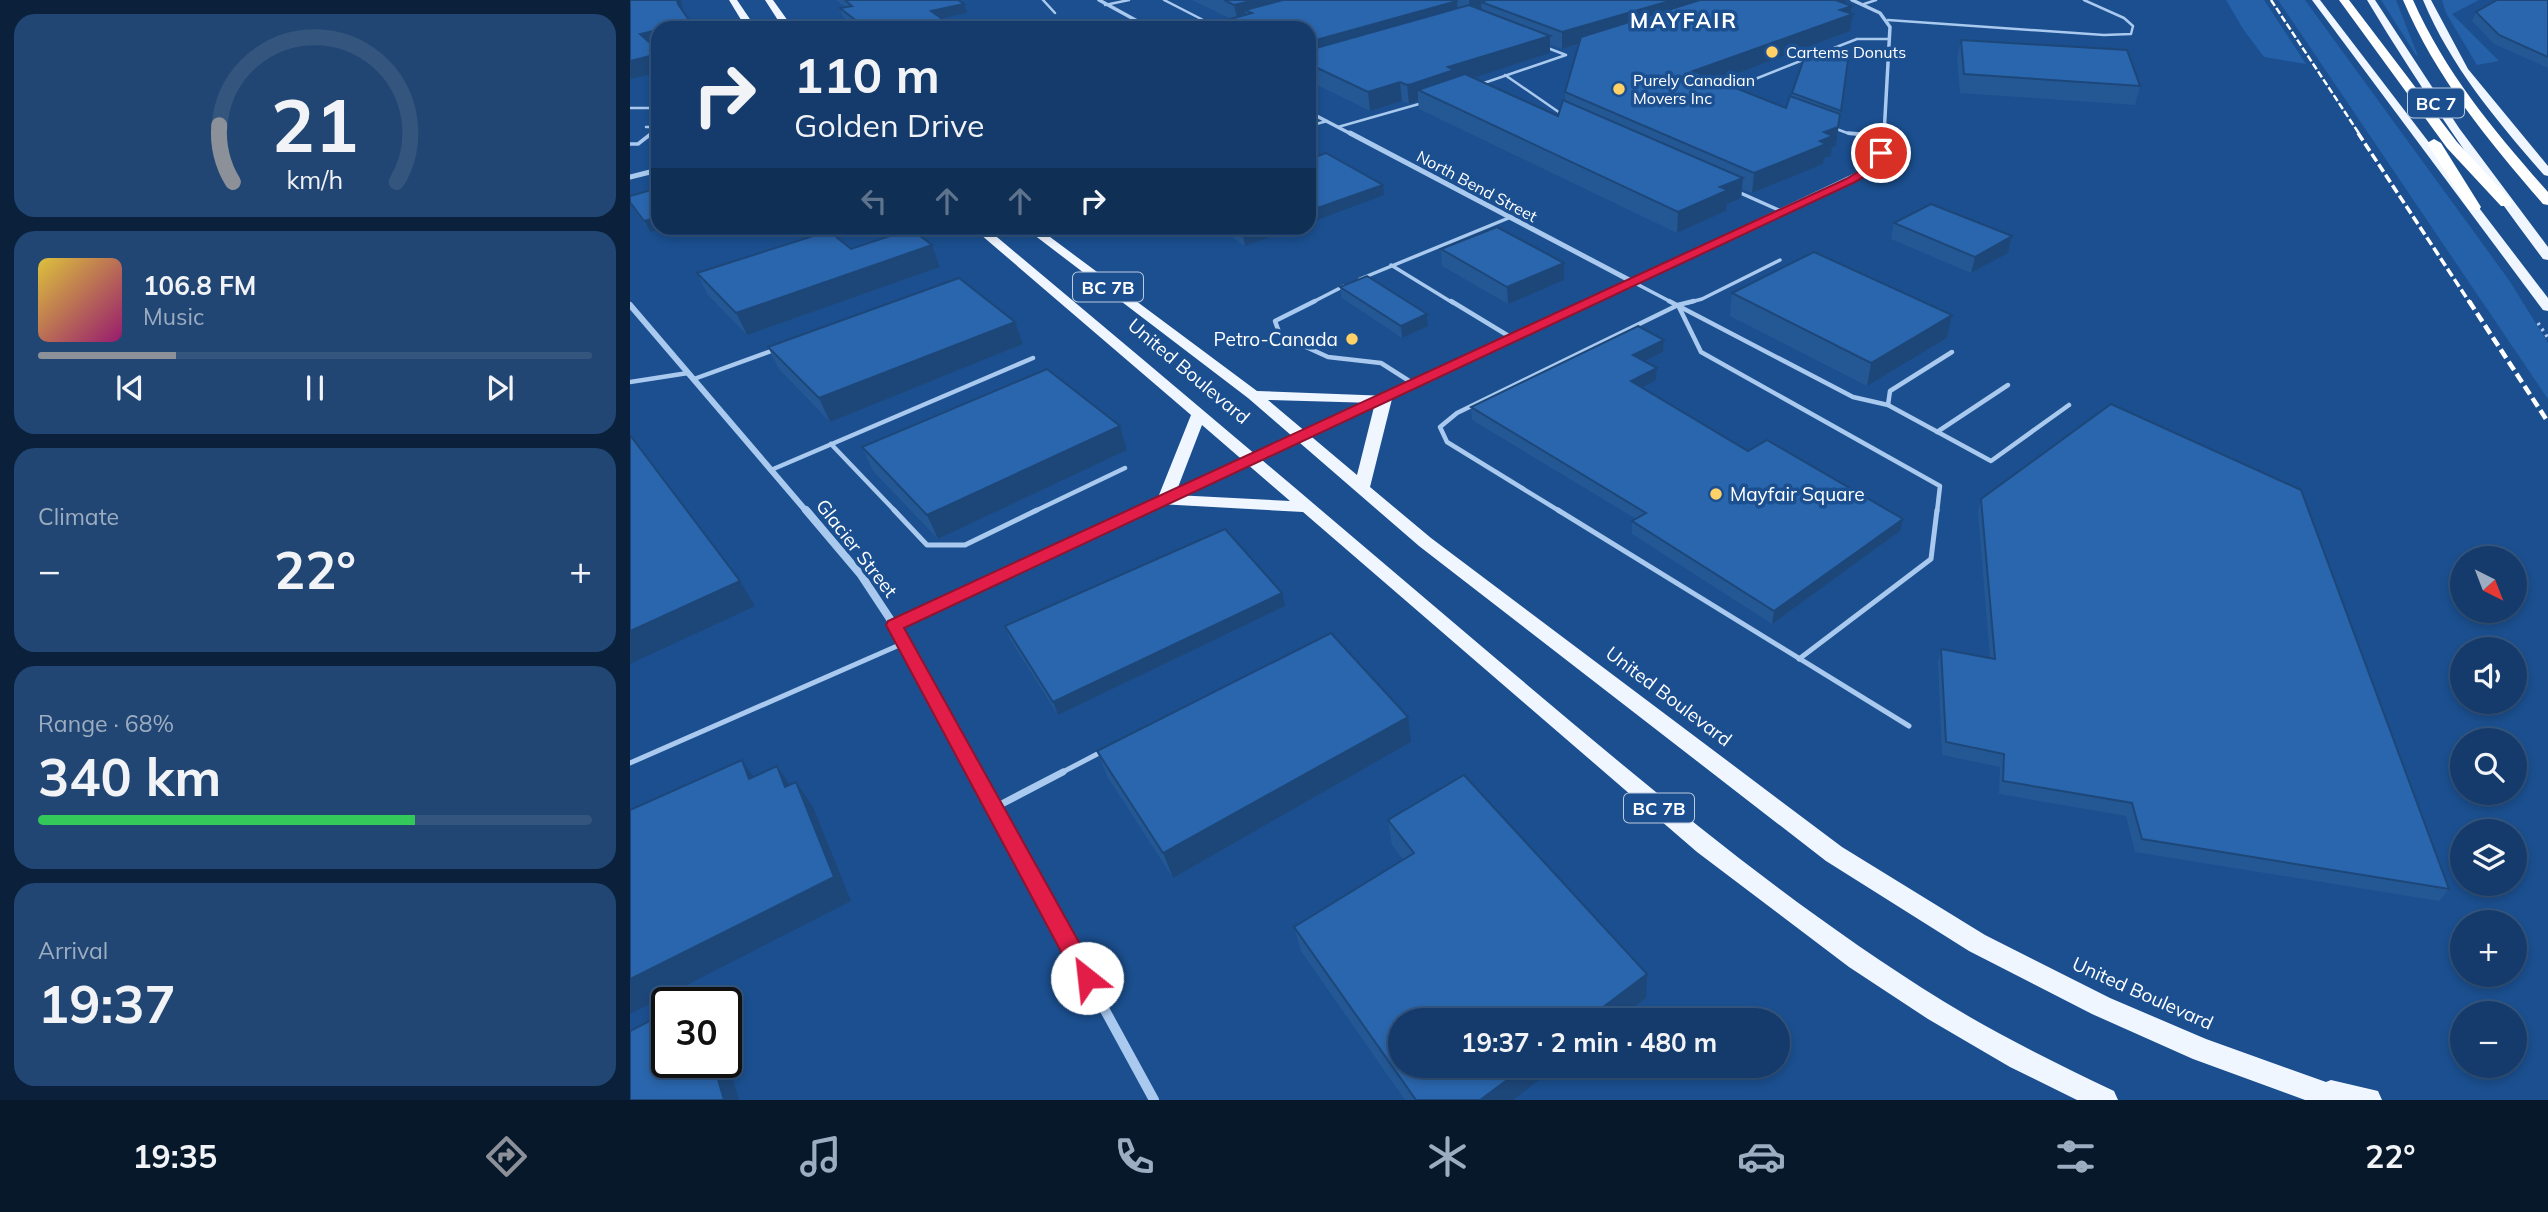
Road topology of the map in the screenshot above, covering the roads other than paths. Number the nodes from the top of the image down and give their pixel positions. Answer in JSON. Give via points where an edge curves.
{"nodes":[{"id":1,"x":733,"y":0,"type":"edge"},
{"id":2,"x":769,"y":0,"type":"edge"},
{"id":3,"x":1043,"y":0,"type":"edge"},
{"id":4,"x":1098,"y":0,"type":"edge"},
{"id":5,"x":1129,"y":0,"type":"edge"},
{"id":6,"x":1164,"y":0,"type":"edge"},
{"id":7,"x":1852,"y":0,"type":"edge"},
{"id":8,"x":1876,"y":0,"type":"edge"},
{"id":9,"x":2084,"y":0,"type":"edge"},
{"id":10,"x":2316,"y":0,"type":"edge"},
{"id":11,"x":2336,"y":0,"type":"edge"},
{"id":12,"x":2344,"y":0,"type":"edge"},
{"id":13,"x":2371,"y":0,"type":"edge"},
{"id":14,"x":2408,"y":0,"type":"edge"},
{"id":15,"x":2427,"y":0,"type":"edge"},
{"id":16,"x":1864,"y":4,"type":"junction"},
{"id":17,"x":1105,"y":5,"type":"junction"},
{"id":18,"x":1055,"y":13,"type":"dead end"},
{"id":19,"x":1888,"y":20,"type":"junction"},
{"id":20,"x":746,"y":21,"type":"edge"},
{"id":21,"x":783,"y":21,"type":"edge"},
{"id":22,"x":1136,"y":21,"type":"edge"},
{"id":23,"x":1205,"y":21,"type":"edge"},
{"id":24,"x":1888,"y":39,"type":"junction"},
{"id":25,"x":1542,"y":46,"type":"edge"},
{"id":26,"x":1505,"y":75,"type":"junction"},
{"id":27,"x":1467,"y":88,"type":"edge"},
{"id":28,"x":1742,"y":94,"type":"edge"},
{"id":29,"x":1428,"y":102,"type":"edge"},
{"id":30,"x":630,"y":108,"type":"edge"},
{"id":31,"x":651,"y":108,"type":"edge"},
{"id":32,"x":1316,"y":116,"type":"edge"},
{"id":33,"x":1566,"y":116,"type":"edge"},
{"id":34,"x":1326,"y":121,"type":"junction"},
{"id":35,"x":1316,"y":125,"type":"edge"},
{"id":36,"x":1826,"y":125,"type":"edge"},
{"id":37,"x":646,"y":127,"type":"dead end"},
{"id":38,"x":651,"y":127,"type":"edge"},
{"id":39,"x":1338,"y":127,"type":"junction"},
{"id":40,"x":651,"y":134,"type":"edge"},
{"id":41,"x":1884,"y":136,"type":"junction"},
{"id":42,"x":630,"y":144,"type":"edge"},
{"id":43,"x":651,"y":172,"type":"edge"},
{"id":44,"x":2548,"y":173,"type":"edge"},
{"id":45,"x":630,"y":177,"type":"edge"},
{"id":46,"x":1731,"y":189,"type":"edge"},
{"id":47,"x":2548,"y":201,"type":"edge"},
{"id":48,"x":2506,"y":203,"type":"junction"},
{"id":49,"x":2474,"y":207,"type":"junction"},
{"id":50,"x":1783,"y":212,"type":"junction"},
{"id":51,"x":1511,"y":217,"type":"junction"},
{"id":52,"x":987,"y":235,"type":"edge"},
{"id":53,"x":1040,"y":235,"type":"edge"},
{"id":54,"x":2548,"y":256,"type":"edge"},
{"id":55,"x":1780,"y":260,"type":"dead end"},
{"id":56,"x":1391,"y":265,"type":"junction"},
{"id":57,"x":1633,"y":282,"type":"junction"},
{"id":58,"x":630,"y":305,"type":"edge"},
{"id":59,"x":1678,"y":305,"type":"junction"},
{"id":60,"x":2548,"y":307,"type":"edge"},
{"id":61,"x":1512,"y":338,"type":"junction"},
{"id":62,"x":783,"y":347,"type":"edge"},
{"id":63,"x":1952,"y":352,"type":"dead end"},
{"id":64,"x":1033,"y":358,"type":"dead end"},
{"id":65,"x":688,"y":373,"type":"junction"},
{"id":66,"x":694,"y":379,"type":"junction"},
{"id":67,"x":630,"y":382,"type":"edge"},
{"id":68,"x":1414,"y":384,"type":"junction"},
{"id":69,"x":2008,"y":385,"type":"dead end"},
{"id":70,"x":1253,"y":396,"type":"junction"},
{"id":71,"x":1384,"y":399,"type":"junction"},
{"id":72,"x":1888,"y":405,"type":"junction"},
{"id":73,"x":2069,"y":405,"type":"dead end"},
{"id":74,"x":1199,"y":414,"type":"junction"},
{"id":75,"x":1937,"y":432,"type":"junction"},
{"id":76,"x":1303,"y":436,"type":"junction"},
{"id":77,"x":831,"y":444,"type":"junction"},
{"id":78,"x":1253,"y":459,"type":"junction"},
{"id":79,"x":1125,"y":468,"type":"dead end"},
{"id":80,"x":771,"y":470,"type":"junction"},
{"id":81,"x":1362,"y":486,"type":"junction"},
{"id":82,"x":1165,"y":500,"type":"junction"},
{"id":83,"x":1308,"y":507,"type":"junction"},
{"id":84,"x":894,"y":625,"type":"junction"},
{"id":85,"x":904,"y":643,"type":"junction"},
{"id":86,"x":1799,"y":659,"type":"junction"},
{"id":87,"x":1909,"y":726,"type":"dead end"},
{"id":88,"x":1115,"y":745,"type":"edge"},
{"id":89,"x":630,"y":762,"type":"edge"},
{"id":90,"x":994,"y":808,"type":"junction"},
{"id":91,"x":2331,"y":1096,"type":"edge"},
{"id":92,"x":1154,"y":1100,"type":"edge"},
{"id":93,"x":2105,"y":1100,"type":"edge"},
{"id":94,"x":2369,"y":1100,"type":"edge"}],
"edges":[{"from":1,"to":20,"type":"main road"},
{"from":2,"to":21,"type":"main road"},
{"from":3,"to":18,"type":"lane"},
{"from":4,"to":17,"type":"street"},
{"from":5,"to":17,"type":"lane"},
{"from":6,"to":23,"type":"lane"},
{"from":7,"to":16,"type":"street"},
{"from":8,"to":16,"type":"lane"},
{"from":9,"to":19,"type":"lane","via":[[2124,18],[2133,26],[2131,34]]},
{"from":10,"to":49,"type":"main road"},
{"from":11,"to":49,"type":"highway"},
{"from":12,"to":48,"type":"highway","via":[[2452,145]]},
{"from":13,"to":48,"type":"main road","number":"BC 7","via":[[2415,74]]},
{"from":14,"to":47,"type":"highway","via":[[2422,38],[2460,99]]},
{"from":15,"to":44,"type":"main road","number":"BC 7","via":[[2446,41],[2474,83]]},
{"from":16,"to":19,"type":"street"},
{"from":17,"to":22,"type":"street"},
{"from":19,"to":24,"type":"street"},
{"from":24,"to":28,"type":"lane","via":[[1857,39],[1730,89]]},
{"from":24,"to":41,"type":"street"},
{"from":25,"to":26,"type":"lane","via":[[1566,55]]},
{"from":26,"to":27,"type":"lane"},
{"from":26,"to":33,"type":"lane"},
{"from":29,"to":39,"type":"lane"},
{"from":30,"to":31,"type":"lane"},
{"from":32,"to":34,"type":"street","name":"North Bend Street"},
{"from":34,"to":35,"type":"lane"},
{"from":34,"to":39,"type":"street","name":"North Bend Street"},
{"from":36,"to":41,"type":"lane","via":[[1850,134]]},
{"from":37,"to":38,"type":"lane"},
{"from":39,"to":51,"type":"street","name":"North Bend Street"},
{"from":40,"to":42,"type":"lane","via":[[638,144]]},
{"from":41,"to":50,"type":"street","via":[[1878,159],[1869,169]]},
{"from":43,"to":45,"type":"street"},
{"from":46,"to":50,"type":"lane"},
{"from":48,"to":54,"type":"main road","number":"BC 7"},
{"from":49,"to":60,"type":"main road"},
{"from":50,"to":57,"type":"street"},
{"from":51,"to":56,"type":"lane"},
{"from":51,"to":57,"type":"street","name":"North Bend Street"},
{"from":52,"to":74,"type":"main road","name":"United Boulevard","number":"BC 7B"},
{"from":53,"to":70,"type":"main road","name":"United Boulevard","number":"BC 7B"},
{"from":55,"to":59,"type":"lane","via":[[1702,299]]},
{"from":56,"to":61,"type":"lane"},
{"from":56,"to":68,"type":"lane","via":[[1275,321],[1280,335],[1328,357],[1381,363]]},
{"from":57,"to":59,"type":"lane"},
{"from":57,"to":61,"type":"street"},
{"from":58,"to":65,"type":"street","name":"Glacier Street"},
{"from":59,"to":72,"type":"lane","via":[[1853,397]]},
{"from":59,"to":86,"type":"lane","via":[[1701,352],[1940,486],[1931,559]]},
{"from":59,"to":86,"type":"lane","via":[[1457,413],[1440,427],[1447,442]]},
{"from":61,"to":68,"type":"street"},
{"from":62,"to":66,"type":"lane"},
{"from":63,"to":72,"type":"lane","via":[[1890,391]]},
{"from":64,"to":77,"type":"lane"},
{"from":65,"to":66,"type":"street","name":"Glacier Street"},
{"from":65,"to":67,"type":"lane"},
{"from":66,"to":80,"type":"street","name":"Glacier Street"},
{"from":68,"to":71,"type":"street"},
{"from":69,"to":75,"type":"lane"},
{"from":70,"to":71,"type":"main road"},
{"from":70,"to":76,"type":"main road","name":"United Boulevard","number":"BC 7B"},
{"from":71,"to":76,"type":"street"},
{"from":71,"to":81,"type":"main road"},
{"from":72,"to":75,"type":"lane"},
{"from":73,"to":75,"type":"lane","via":[[1991,461]]},
{"from":74,"to":78,"type":"main road","name":"United Boulevard","number":"BC 7B"},
{"from":74,"to":82,"type":"main road"},
{"from":76,"to":78,"type":"street"},
{"from":76,"to":81,"type":"main road","name":"United Boulevard","number":"BC 7B"},
{"from":77,"to":79,"type":"lane","via":[[927,545],[965,545]]},
{"from":77,"to":80,"type":"lane"},
{"from":78,"to":82,"type":"street"},
{"from":78,"to":83,"type":"main road","name":"United Boulevard","number":"BC 7B"},
{"from":80,"to":84,"type":"street","name":"Glacier Street","via":[[861,575]]},
{"from":81,"to":91,"type":"main road","name":"United Boulevard","number":"BC 7B","via":[[1435,550],[1835,854],[1977,943],[2101,1006],[2202,1050]]},
{"from":82,"to":83,"type":"main road"},
{"from":82,"to":84,"type":"street"},
{"from":83,"to":93,"type":"main road","name":"United Boulevard","number":"BC 7B","via":[[1644,796],[1761,890],[1948,1018]]},
{"from":84,"to":85,"type":"street","name":"Glacier Street"},
{"from":85,"to":89,"type":"lane"},
{"from":85,"to":90,"type":"street","name":"Glacier Street"},
{"from":86,"to":87,"type":"lane"},
{"from":88,"to":90,"type":"lane"},
{"from":90,"to":92,"type":"street","name":"Glacier Street"},
{"from":91,"to":94,"type":"main road","name":"United Boulevard"}]}
